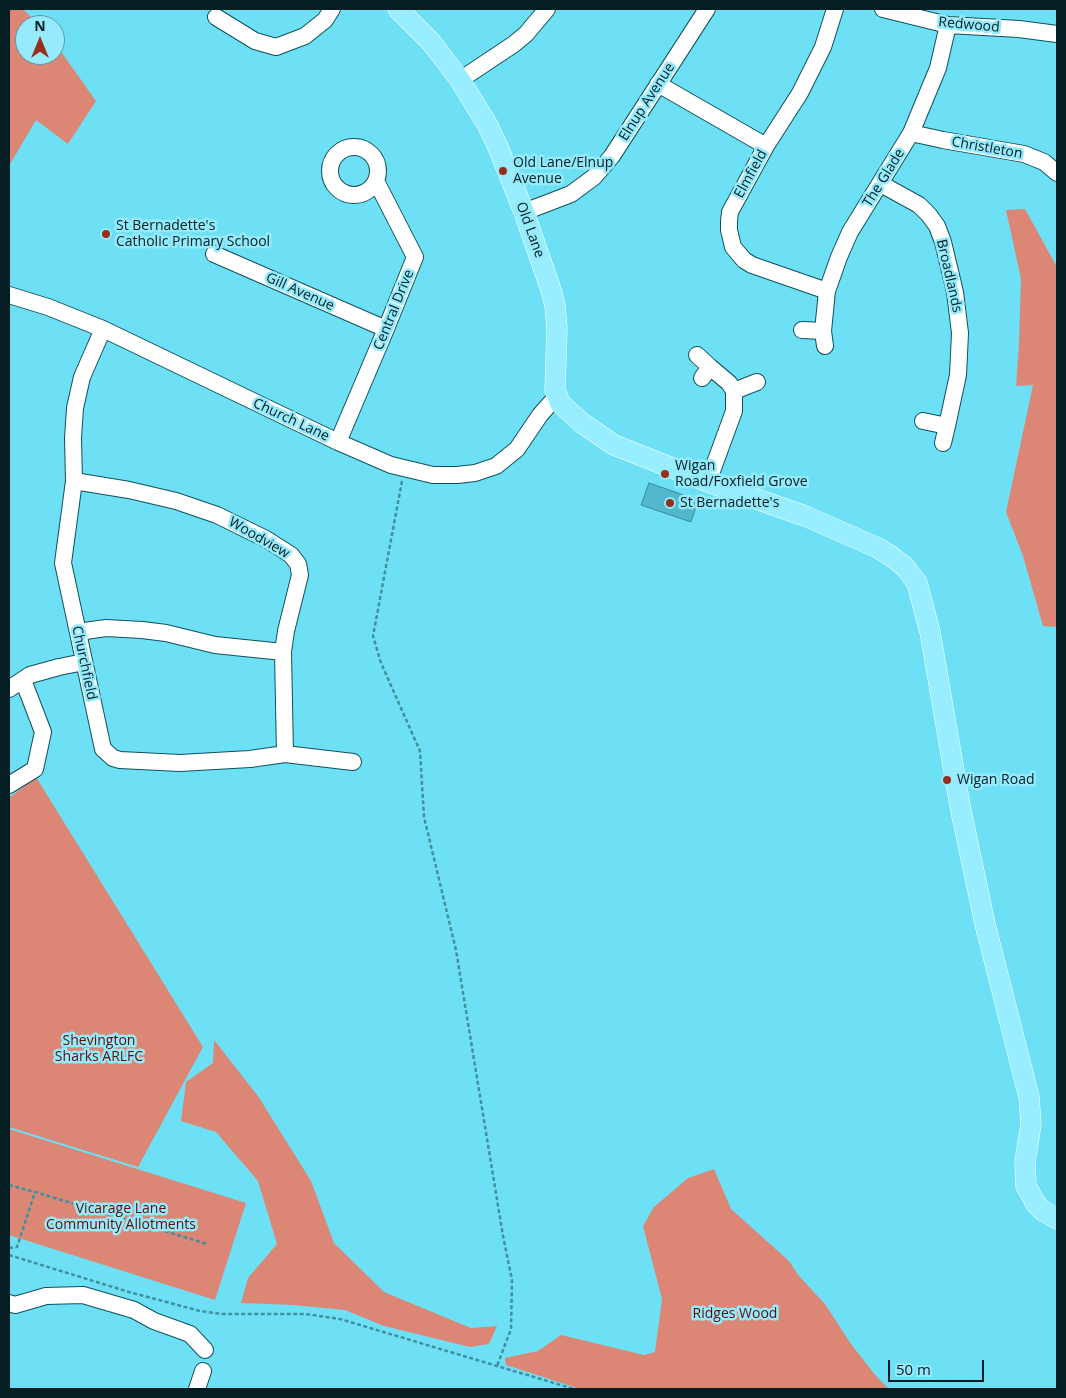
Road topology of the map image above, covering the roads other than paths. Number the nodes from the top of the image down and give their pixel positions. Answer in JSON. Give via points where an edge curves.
{"nodes":[{"id":1,"x":332,"y":9,"type":"edge"},
{"id":2,"x":398,"y":9,"type":"edge"},
{"id":3,"x":547,"y":9,"type":"edge"},
{"id":4,"x":708,"y":9,"type":"edge"},
{"id":5,"x":835,"y":9,"type":"edge"},
{"id":6,"x":883,"y":9,"type":"edge"},
{"id":7,"x":216,"y":17,"type":"dead end"},
{"id":8,"x":948,"y":25,"type":"junction"},
{"id":9,"x":1057,"y":34,"type":"edge"},
{"id":10,"x":460,"y":80,"type":"junction"},
{"id":11,"x":658,"y":84,"type":"junction"},
{"id":12,"x":912,"y":133,"type":"junction"},
{"id":13,"x":766,"y":146,"type":"junction"},
{"id":14,"x":1057,"y":173,"type":"edge"},
{"id":15,"x":376,"y":181,"type":"dead end"},
{"id":16,"x":881,"y":184,"type":"junction"},
{"id":17,"x":524,"y":212,"type":"junction"},
{"id":18,"x":214,"y":254,"type":"dead end"},
{"id":19,"x":828,"y":291,"type":"junction"},
{"id":20,"x":9,"y":294,"type":"edge"},
{"id":21,"x":103,"y":329,"type":"junction"},
{"id":22,"x":386,"y":330,"type":"junction"},
{"id":23,"x":802,"y":330,"type":"dead end"},
{"id":24,"x":697,"y":355,"type":"dead end"},
{"id":25,"x":757,"y":382,"type":"dead end"},
{"id":26,"x":734,"y":391,"type":"junction"},
{"id":27,"x":556,"y":397,"type":"junction"},
{"id":28,"x":923,"y":421,"type":"dead end"},
{"id":29,"x":947,"y":426,"type":"junction"},
{"id":30,"x":338,"y":442,"type":"junction"},
{"id":31,"x":943,"y":443,"type":"dead end"},
{"id":32,"x":74,"y":481,"type":"junction"},
{"id":33,"x":708,"y":482,"type":"junction"},
{"id":34,"x":78,"y":632,"type":"junction"},
{"id":35,"x":283,"y":652,"type":"junction"},
{"id":36,"x":84,"y":662,"type":"junction"},
{"id":37,"x":23,"y":680,"type":"junction"},
{"id":38,"x":9,"y":689,"type":"edge"},
{"id":39,"x":285,"y":754,"type":"junction"},
{"id":40,"x":353,"y":762,"type":"dead end"},
{"id":41,"x":9,"y":785,"type":"edge"},
{"id":42,"x":1057,"y":1219,"type":"edge"},
{"id":43,"x":9,"y":1303,"type":"edge"},
{"id":44,"x":205,"y":1350,"type":"dead end"},
{"id":45,"x":203,"y":1371,"type":"dead end"},
{"id":46,"x":197,"y":1389,"type":"edge"}],
"edges":[{"from":1,"to":7,"type":"street","via":[[325,20],[305,36],[276,47],[255,41]]},
{"from":2,"to":10,"type":"main road","name":"Old Lane","via":[[431,42]]},
{"from":3,"to":10,"type":"street","via":[[514,44]]},
{"from":4,"to":11,"type":"street","name":"Elnup Avenue"},
{"from":5,"to":13,"type":"street","name":"Elmfield","via":[[823,47],[800,93]]},
{"from":6,"to":8,"type":"street","name":"Redwood"},
{"from":8,"to":9,"type":"street","name":"Redwood"},
{"from":8,"to":12,"type":"street","name":"The Glade","via":[[938,68]]},
{"from":10,"to":17,"type":"main road","name":"Old Lane","via":[[487,124]]},
{"from":11,"to":13,"type":"street"},
{"from":11,"to":17,"type":"street","name":"Elnup Avenue","via":[[612,156],[594,177],[571,194]]},
{"from":12,"to":14,"type":"street","name":"Christleton","via":[[1024,154],[1044,162]]},
{"from":12,"to":16,"type":"street","name":"The Glade"},
{"from":13,"to":19,"type":"street","name":"Elmfield","via":[[730,212],[729,230],[733,247],[752,265]]},
{"from":15,"to":22,"type":"street","name":"Central Drive","via":[[416,257]]},
{"from":16,"to":19,"type":"street","name":"The Glade","via":[[850,232]]},
{"from":16,"to":29,"type":"street","name":"Broadlands","via":[[919,205],[937,226],[943,242],[955,292],[960,333],[958,375]]},
{"from":17,"to":27,"type":"main road","name":"Old Lane","via":[[555,304]]},
{"from":18,"to":22,"type":"street","name":"Gill Avenue"},
{"from":19,"to":23,"type":"street","name":"The Glade","via":[[824,338]]},
{"from":20,"to":21,"type":"street","name":"Church Lane"},
{"from":21,"to":30,"type":"street","name":"Church Lane"},
{"from":21,"to":32,"type":"street","name":"Churchfield","via":[[77,397],[73,432]]},
{"from":22,"to":30,"type":"street","name":"Central Drive"},
{"from":24,"to":26,"type":"street","via":[[706,373],[729,383]]},
{"from":25,"to":26,"type":"street"},
{"from":26,"to":33,"type":"street","via":[[734,410]]},
{"from":27,"to":30,"type":"street","name":"Church Lane","via":[[517,449],[496,466],[475,473],[434,475],[404,469]]},
{"from":27,"to":33,"type":"main road","via":[[582,423],[614,445]]},
{"from":28,"to":29,"type":"street"},
{"from":29,"to":31,"type":"street","name":"Broadlands"},
{"from":32,"to":34,"type":"street","name":"Churchfield","via":[[64,563]]},
{"from":32,"to":35,"type":"street","name":"Woodview","via":[[176,501],[217,515],[291,555],[298,564],[300,576]]},
{"from":33,"to":42,"type":"main road","via":[[805,516],[878,548],[905,566],[917,583],[930,632],[960,806],[985,924],[1029,1097],[1031,1124],[1025,1162],[1026,1186],[1042,1211]]},
{"from":34,"to":35,"type":"street","via":[[106,628],[142,630],[216,645]]},
{"from":34,"to":36,"type":"street","name":"Churchfield"},
{"from":35,"to":39,"type":"street","name":"Woodview"},
{"from":36,"to":37,"type":"street","via":[[44,671]]},
{"from":36,"to":39,"type":"street","name":"Churchfield","via":[[103,749],[113,758],[180,763]]},
{"from":37,"to":38,"type":"street"},
{"from":37,"to":41,"type":"street","via":[[43,732],[35,769]]},
{"from":39,"to":40,"type":"street","name":"Churchfield"},
{"from":43,"to":44,"type":"street","via":[[16,1305],[45,1290],[83,1295],[134,1310],[190,1334]]},
{"from":45,"to":46,"type":"street"}]}
